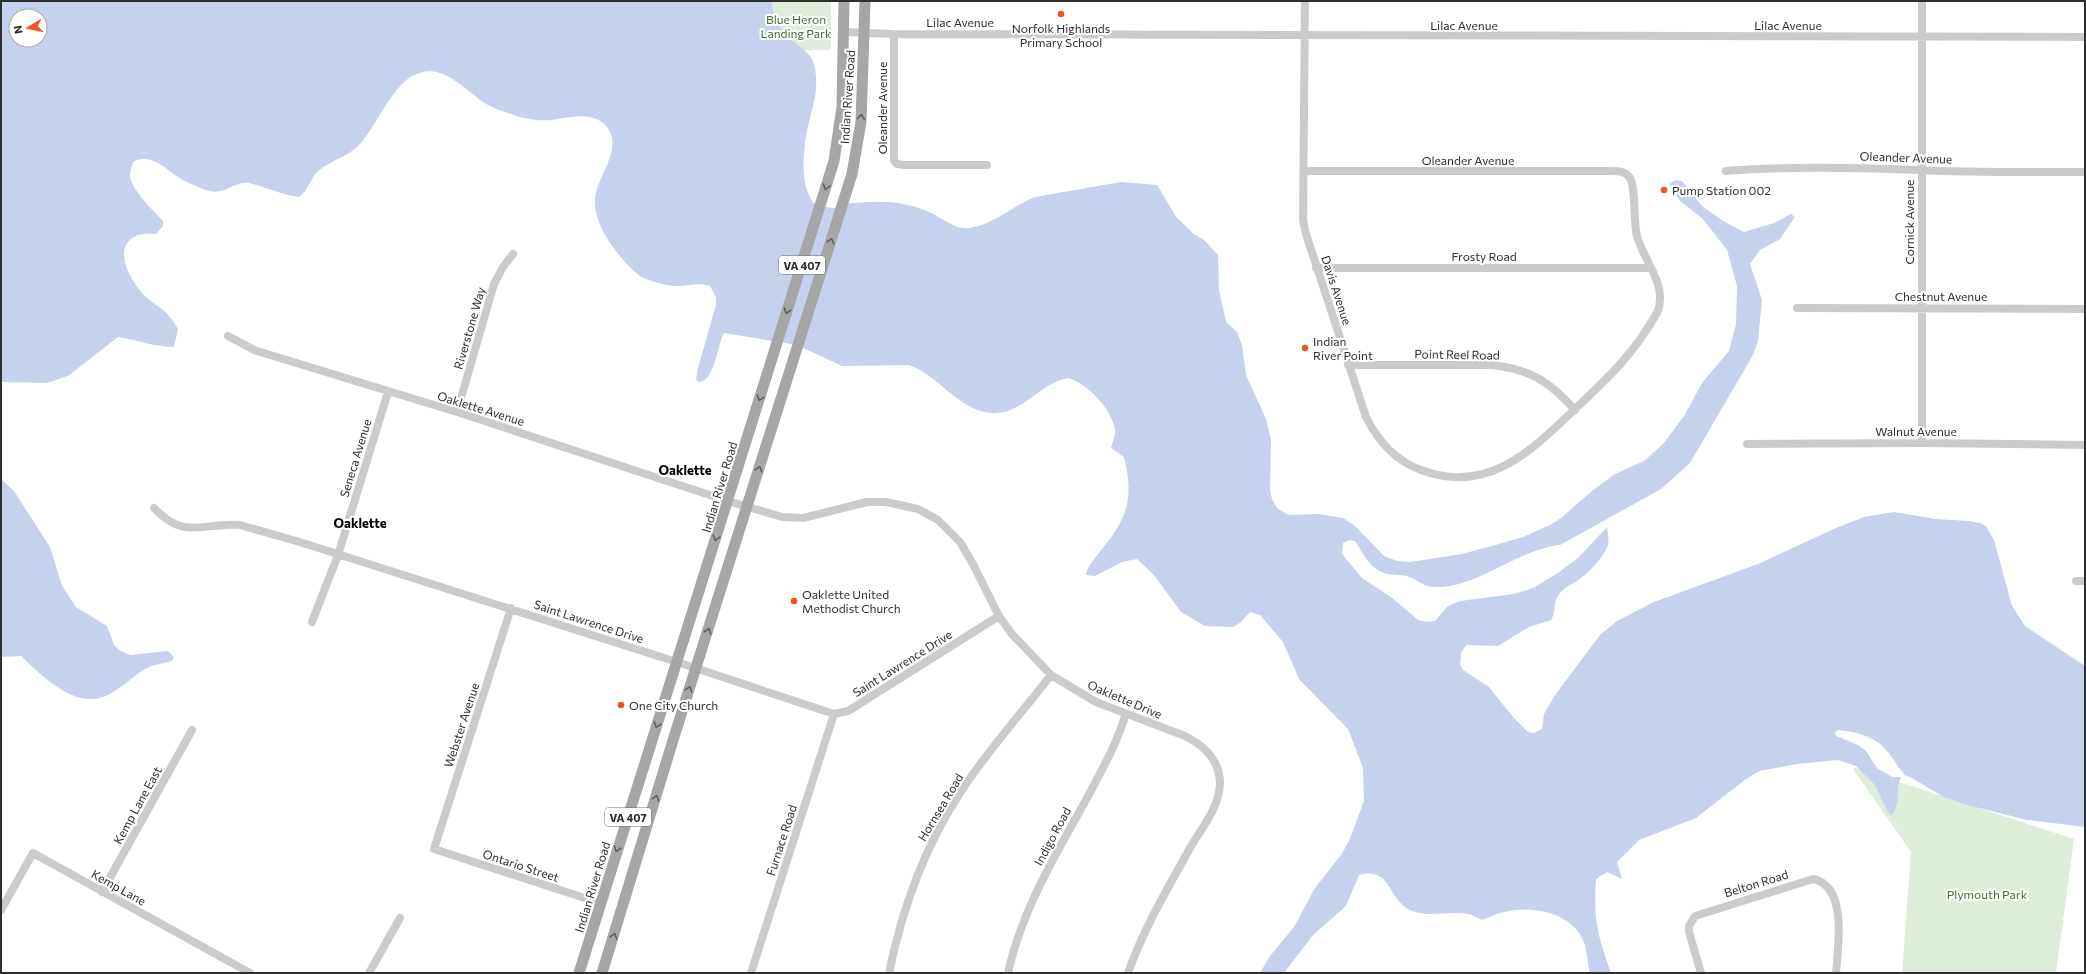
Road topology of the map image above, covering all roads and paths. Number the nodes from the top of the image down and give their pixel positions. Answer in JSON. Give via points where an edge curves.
{"nodes":[{"id":1,"x":844,"y":1,"type":"edge"},
{"id":2,"x":865,"y":1,"type":"edge"},
{"id":3,"x":1304,"y":1,"type":"edge"},
{"id":4,"x":1922,"y":1,"type":"edge"},
{"id":5,"x":843,"y":32,"type":"junction"},
{"id":6,"x":865,"y":32,"type":"junction"},
{"id":7,"x":894,"y":34,"type":"junction"},
{"id":8,"x":1304,"y":36,"type":"junction"},
{"id":9,"x":1922,"y":37,"type":"junction"},
{"id":10,"x":2085,"y":37,"type":"edge"},
{"id":11,"x":987,"y":165,"type":"dead end"},
{"id":12,"x":1921,"y":170,"type":"junction"},
{"id":13,"x":1304,"y":171,"type":"junction"},
{"id":14,"x":1726,"y":171,"type":"dead end"},
{"id":15,"x":2085,"y":172,"type":"edge"},
{"id":16,"x":1630,"y":176,"type":"joint"},
{"id":17,"x":513,"y":254,"type":"dead end"},
{"id":18,"x":1316,"y":268,"type":"junction"},
{"id":19,"x":1651,"y":268,"type":"junction"},
{"id":20,"x":1797,"y":308,"type":"dead end"},
{"id":21,"x":1921,"y":308,"type":"junction"},
{"id":22,"x":2085,"y":309,"type":"edge"},
{"id":23,"x":228,"y":336,"type":"dead end"},
{"id":24,"x":1348,"y":365,"type":"junction"},
{"id":25,"x":388,"y":392,"type":"junction"},
{"id":26,"x":1575,"y":410,"type":"junction"},
{"id":27,"x":457,"y":412,"type":"junction"},
{"id":28,"x":1922,"y":443,"type":"junction"},
{"id":29,"x":1747,"y":444,"type":"dead end"},
{"id":30,"x":2085,"y":445,"type":"edge"},
{"id":31,"x":728,"y":501,"type":"junction"},
{"id":32,"x":748,"y":507,"type":"junction"},
{"id":33,"x":154,"y":508,"type":"dead end"},
{"id":34,"x":338,"y":555,"type":"junction"},
{"id":35,"x":2076,"y":581,"type":"dead end"},
{"id":36,"x":2085,"y":581,"type":"edge"},
{"id":37,"x":511,"y":608,"type":"junction"},
{"id":38,"x":999,"y":616,"type":"junction"},
{"id":39,"x":312,"y":622,"type":"dead end"},
{"id":40,"x":677,"y":662,"type":"junction"},
{"id":41,"x":696,"y":668,"type":"junction"},
{"id":42,"x":1051,"y":675,"type":"junction"},
{"id":43,"x":834,"y":714,"type":"junction"},
{"id":44,"x":1126,"y":714,"type":"junction"},
{"id":45,"x":192,"y":730,"type":"dead end"},
{"id":46,"x":434,"y":849,"type":"joint"},
{"id":47,"x":102,"y":892,"type":"junction"},
{"id":48,"x":600,"y":903,"type":"junction"},
{"id":49,"x":1,"y":910,"type":"edge"},
{"id":50,"x":400,"y":918,"type":"dead end"},
{"id":51,"x":250,"y":973,"type":"edge"},
{"id":52,"x":369,"y":973,"type":"edge"},
{"id":53,"x":579,"y":973,"type":"edge"},
{"id":54,"x":602,"y":973,"type":"edge"},
{"id":55,"x":751,"y":973,"type":"edge"},
{"id":56,"x":889,"y":973,"type":"edge"},
{"id":57,"x":1008,"y":973,"type":"edge"},
{"id":58,"x":1128,"y":973,"type":"edge"},
{"id":59,"x":1701,"y":973,"type":"edge"},
{"id":60,"x":1836,"y":973,"type":"edge"}],
"edges":[{"from":1,"to":5,"type":"main road","name":"Indian River Road","number":"VA 407"},
{"from":2,"to":6,"type":"main road","name":"Indian River Road","number":"VA 407"},
{"from":3,"to":8,"type":"street","name":"Davis Avenue"},
{"from":4,"to":9,"type":"street","name":"Cornick Avenue"},
{"from":5,"to":6,"type":"street","name":"Lilac Avenue"},
{"from":5,"to":31,"type":"main road","name":"Indian River Road","number":"VA 407","one_way":true,"via":[[842,106],[837,150]]},
{"from":6,"to":7,"type":"street","name":"Lilac Avenue"},
{"from":32,"to":6,"type":"main road","name":"Indian River Road","number":"VA 407","one_way":true,"via":[[856,156],[861,122]]},
{"from":7,"to":8,"type":"street","name":"Lilac Avenue"},
{"from":7,"to":11,"type":"street","name":"Oleander Avenue","via":[[894,160],[897,164],[904,165]]},
{"from":8,"to":9,"type":"street","name":"Lilac Avenue"},
{"from":8,"to":13,"type":"street","name":"Davis Avenue"},
{"from":9,"to":10,"type":"street","name":"Lilac Avenue"},
{"from":9,"to":12,"type":"street","name":"Cornick Avenue"},
{"from":12,"to":14,"type":"street","name":"Oleander Avenue","via":[[1802,167]]},
{"from":12,"to":15,"type":"street","name":"Oleander Avenue"},
{"from":12,"to":21,"type":"street","name":"Cornick Avenue"},
{"from":13,"to":16,"type":"street","name":"Oleander Avenue","via":[[1620,171]]},
{"from":13,"to":18,"type":"street","name":"Davis Avenue","via":[[1303,220]]},
{"from":16,"to":19,"type":"street","name":"Davis Avenue","via":[[1637,236]]},
{"from":17,"to":27,"type":"street","name":"Riverstone Way","via":[[494,284]]},
{"from":18,"to":19,"type":"street","name":"Frosty Road"},
{"from":18,"to":24,"type":"street","name":"Davis Avenue"},
{"from":19,"to":26,"type":"street","name":"Davis Avenue","via":[[1661,293],[1658,311],[1622,364]]},
{"from":20,"to":21,"type":"street","name":"Chestnut Avenue"},
{"from":21,"to":22,"type":"street","name":"Chestnut Avenue"},
{"from":21,"to":28,"type":"street","name":"Cornick Avenue"},
{"from":23,"to":25,"type":"street","name":"Oaklette Avenue","via":[[254,350]]},
{"from":24,"to":26,"type":"street","name":"Point Reel Road","via":[[1493,365],[1510,368],[1535,376],[1549,384]]},
{"from":24,"to":26,"type":"street","name":"Davis Avenue","via":[[1366,417],[1378,437],[1402,460],[1434,475],[1466,478],[1501,468],[1539,444]]},
{"from":25,"to":27,"type":"street","name":"Oaklette Avenue"},
{"from":25,"to":34,"type":"street","name":"Seneca Avenue"},
{"from":27,"to":31,"type":"street","name":"Oaklette Avenue"},
{"from":28,"to":29,"type":"street","name":"Walnut Avenue"},
{"from":28,"to":30,"type":"street","name":"Walnut Avenue"},
{"from":31,"to":32,"type":"street","name":"Oaklette Drive"},
{"from":31,"to":40,"type":"main road","name":"Indian River Road","number":"VA 407","one_way":true},
{"from":32,"to":38,"type":"street","name":"Oaklette Drive","via":[[782,517],[803,518],[866,502],[886,502],[918,509],[938,520],[960,542]]},
{"from":41,"to":32,"type":"main road","name":"Indian River Road","number":"VA 407","one_way":true},
{"from":33,"to":34,"type":"street","name":"Saint Lawrence Drive","via":[[174,525],[240,525]]},
{"from":34,"to":37,"type":"street","name":"Saint Lawrence Drive"},
{"from":34,"to":39,"type":"street","name":"Seneca Avenue"},
{"from":35,"to":36,"type":"street"},
{"from":37,"to":40,"type":"street","name":"Saint Lawrence Drive"},
{"from":37,"to":46,"type":"street","name":"Webster Avenue"},
{"from":38,"to":42,"type":"street","name":"Oaklette Drive","via":[[1011,633]]},
{"from":38,"to":43,"type":"street","name":"Saint Lawrence Drive","via":[[848,711]]},
{"from":40,"to":41,"type":"street","name":"Saint Lawrence Drive"},
{"from":40,"to":48,"type":"main road","name":"Indian River Road","number":"VA 407","one_way":true},
{"from":41,"to":43,"type":"street","name":"Saint Lawrence Drive"},
{"from":54,"to":41,"type":"main road","name":"Indian River Road","number":"VA 407","one_way":true},
{"from":42,"to":44,"type":"street","name":"Oaklette Drive","via":[[1084,696]]},
{"from":42,"to":56,"type":"street","name":"Hornsea Road","via":[[960,793],[931,844],[907,903]]},
{"from":43,"to":55,"type":"street","name":"Furnace Road"},
{"from":44,"to":57,"type":"street","name":"Indigo Road","via":[[1109,755],[1032,899]]},
{"from":44,"to":58,"type":"street","name":"Oaklette Drive","via":[[1196,742],[1215,762],[1220,781],[1215,807],[1190,848],[1148,928]]},
{"from":45,"to":47,"type":"street","name":"Kemp Lane East"},
{"from":46,"to":48,"type":"street","name":"Ontario Street"},
{"from":47,"to":49,"type":"street","name":"Kemp Lane","via":[[33,853]]},
{"from":47,"to":51,"type":"street","name":"Kemp Lane"},
{"from":48,"to":53,"type":"main road","name":"Indian River Road","number":"VA 407"},
{"from":50,"to":52,"type":"street"},
{"from":59,"to":60,"type":"street","name":"Belton Road","via":[[1689,932],[1695,916],[1813,879],[1822,881],[1829,889],[1835,904],[1840,932]]}]}
